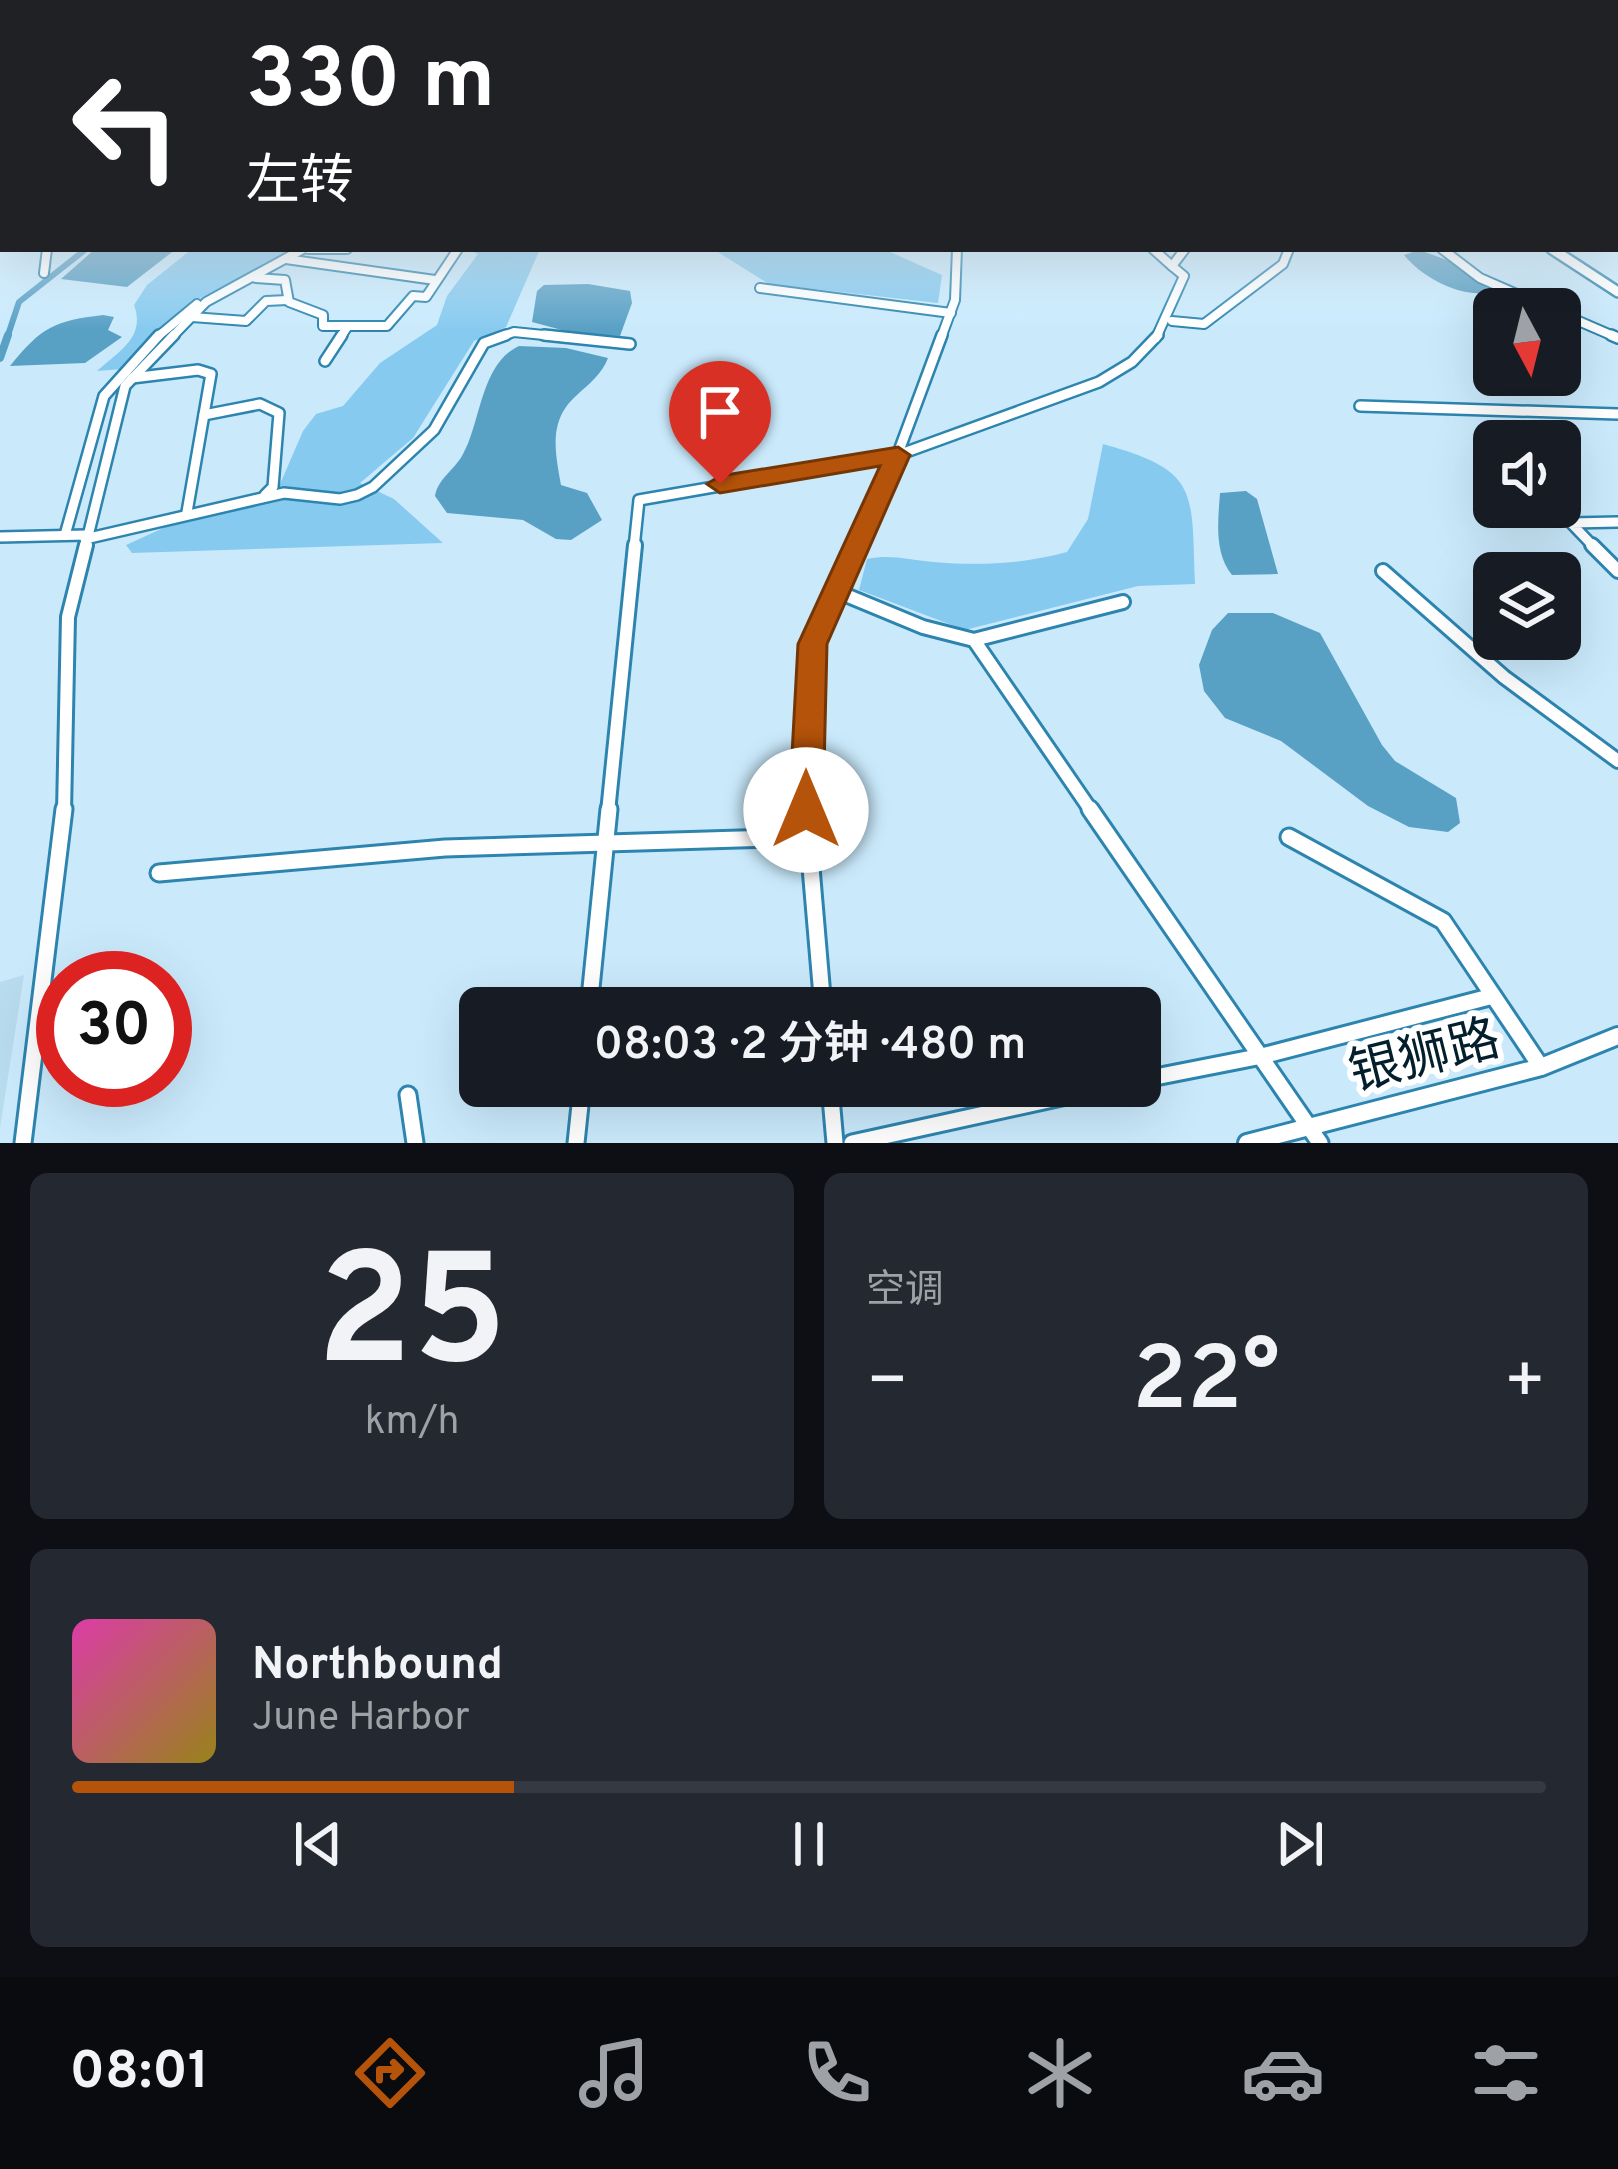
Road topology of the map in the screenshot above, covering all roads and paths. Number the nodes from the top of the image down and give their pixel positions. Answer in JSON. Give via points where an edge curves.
{"nodes":[{"id":1,"x":47,"y":252,"type":"edge"},
{"id":2,"x":300,"y":252,"type":"edge"},
{"id":3,"x":456,"y":252,"type":"edge"},
{"id":4,"x":957,"y":252,"type":"edge"},
{"id":5,"x":1156,"y":252,"type":"edge"},
{"id":6,"x":1183,"y":252,"type":"edge"},
{"id":7,"x":1446,"y":252,"type":"edge"},
{"id":8,"x":1557,"y":252,"type":"edge"},
{"id":9,"x":1289,"y":253,"type":"edge"},
{"id":10,"x":286,"y":260,"type":"junction"},
{"id":11,"x":1172,"y":266,"type":"junction"},
{"id":12,"x":44,"y":273,"type":"dead end"},
{"id":13,"x":251,"y":278,"type":"junction"},
{"id":14,"x":435,"y":280,"type":"junction"},
{"id":15,"x":760,"y":288,"type":"dead end"},
{"id":16,"x":1503,"y":288,"type":"edge"},
{"id":17,"x":1618,"y":292,"type":"edge"},
{"id":18,"x":287,"y":300,"type":"junction"},
{"id":19,"x":206,"y":302,"type":"junction"},
{"id":20,"x":951,"y":313,"type":"junction"},
{"id":21,"x":191,"y":317,"type":"junction"},
{"id":22,"x":1172,"y":321,"type":"junction"},
{"id":23,"x":1581,"y":322,"type":"edge"},
{"id":24,"x":348,"y":326,"type":"junction"},
{"id":25,"x":1618,"y":338,"type":"edge"},
{"id":26,"x":630,"y":344,"type":"dead end"},
{"id":27,"x":325,"y":361,"type":"dead end"},
{"id":28,"x":132,"y":378,"type":"junction"},
{"id":29,"x":1360,"y":406,"type":"dead end"},
{"id":30,"x":1618,"y":414,"type":"edge"},
{"id":31,"x":203,"y":415,"type":"junction"},
{"id":32,"x":898,"y":455,"type":"junction"},
{"id":33,"x":262,"y":497,"type":"junction"},
{"id":34,"x":187,"y":512,"type":"junction"},
{"id":35,"x":1618,"y":522,"type":"edge"},
{"id":36,"x":65,"y":536,"type":"junction"},
{"id":37,"x":0,"y":537,"type":"edge"},
{"id":38,"x":85,"y":537,"type":"junction"},
{"id":39,"x":1383,"y":571,"type":"dead end"},
{"id":40,"x":1618,"y":571,"type":"edge"},
{"id":41,"x":836,"y":591,"type":"junction"},
{"id":42,"x":1123,"y":602,"type":"dead end"},
{"id":43,"x":974,"y":640,"type":"junction"},
{"id":44,"x":1618,"y":760,"type":"edge"},
{"id":45,"x":808,"y":837,"type":"junction"},
{"id":46,"x":1289,"y":837,"type":"dead end"},
{"id":47,"x":605,"y":842,"type":"junction"},
{"id":48,"x":159,"y":873,"type":"dead end"},
{"id":49,"x":591,"y":987,"type":"edge"},
{"id":50,"x":821,"y":987,"type":"edge"},
{"id":51,"x":1493,"y":997,"type":"junction"},
{"id":52,"x":1618,"y":1036,"type":"edge"},
{"id":53,"x":1262,"y":1056,"type":"junction"},
{"id":54,"x":1541,"y":1067,"type":"junction"},
{"id":55,"x":1161,"y":1076,"type":"edge"},
{"id":56,"x":408,"y":1095,"type":"dead end"},
{"id":57,"x":580,"y":1107,"type":"edge"},
{"id":58,"x":832,"y":1107,"type":"edge"},
{"id":59,"x":1016,"y":1107,"type":"edge"},
{"id":60,"x":1316,"y":1135,"type":"edge"},
{"id":61,"x":23,"y":1143,"type":"edge"},
{"id":62,"x":415,"y":1143,"type":"edge"},
{"id":63,"x":576,"y":1143,"type":"edge"},
{"id":64,"x":835,"y":1143,"type":"edge"},
{"id":65,"x":852,"y":1143,"type":"edge"},
{"id":66,"x":1247,"y":1143,"type":"edge"}],
"edges":[{"from":1,"to":12,"type":"street"},
{"from":2,"to":10,"type":"street"},
{"from":3,"to":14,"type":"street"},
{"from":4,"to":20,"type":"street"},
{"from":5,"to":11,"type":"street"},
{"from":6,"to":11,"type":"street"},
{"from":7,"to":16,"type":"street"},
{"from":8,"to":17,"type":"main road"},
{"from":9,"to":22,"type":"street","via":[[1204,323]]},
{"from":10,"to":13,"type":"street"},
{"from":10,"to":14,"type":"street"},
{"from":11,"to":22,"type":"street","via":[[1184,276]]},
{"from":13,"to":18,"type":"street","via":[[285,280]]},
{"from":13,"to":19,"type":"street"},
{"from":14,"to":24,"type":"street","via":[[426,297],[413,296],[387,326]]},
{"from":15,"to":20,"type":"street"},
{"from":18,"to":21,"type":"street","via":[[266,301],[246,321]]},
{"from":18,"to":24,"type":"street","via":[[323,315],[321,325]]},
{"from":19,"to":21,"type":"street"},
{"from":19,"to":36,"type":"street","via":[[157,337],[104,396]]},
{"from":20,"to":32,"type":"street"},
{"from":21,"to":28,"type":"street"},
{"from":22,"to":32,"type":"street","via":[[1099,382]]},
{"from":23,"to":25,"type":"street"},
{"from":24,"to":27,"type":"street"},
{"from":26,"to":33,"type":"street","via":[[500,335],[476,354],[434,430],[373,487],[340,499]]},
{"from":28,"to":31,"type":"street","via":[[209,371]]},
{"from":28,"to":38,"type":"street"},
{"from":29,"to":30,"type":"street"},
{"from":31,"to":33,"type":"street","via":[[260,404],[279,413],[273,487]]},
{"from":31,"to":34,"type":"street"},
{"from":32,"to":41,"type":"street"},
{"from":32,"to":47,"type":"street","via":[[639,500]]},
{"from":33,"to":34,"type":"street"},
{"from":34,"to":38,"type":"street"},
{"from":35,"to":40,"type":"street","via":[[1571,523]]},
{"from":36,"to":37,"type":"street"},
{"from":36,"to":38,"type":"street"},
{"from":38,"to":61,"type":"street","via":[[68,617],[63,840]]},
{"from":39,"to":44,"type":"street"},
{"from":41,"to":43,"type":"street"},
{"from":41,"to":45,"type":"street","via":[[812,644]]},
{"from":42,"to":43,"type":"street"},
{"from":43,"to":53,"type":"street"},
{"from":45,"to":47,"type":"street"},
{"from":45,"to":50,"type":"street"},
{"from":46,"to":51,"type":"street","via":[[1443,922]]},
{"from":47,"to":48,"type":"street"},
{"from":47,"to":49,"type":"street"},
{"from":51,"to":53,"type":"street"},
{"from":51,"to":54,"type":"street"},
{"from":52,"to":54,"type":"main road","name":"银狮路"},
{"from":53,"to":55,"type":"street"},
{"from":53,"to":60,"type":"street"},
{"from":54,"to":60,"type":"main road","name":"银狮路"},
{"from":56,"to":62,"type":"street"},
{"from":57,"to":63,"type":"street"},
{"from":58,"to":64,"type":"street"},
{"from":59,"to":65,"type":"street"},
{"from":60,"to":66,"type":"main road","name":"银狮路"}]}
